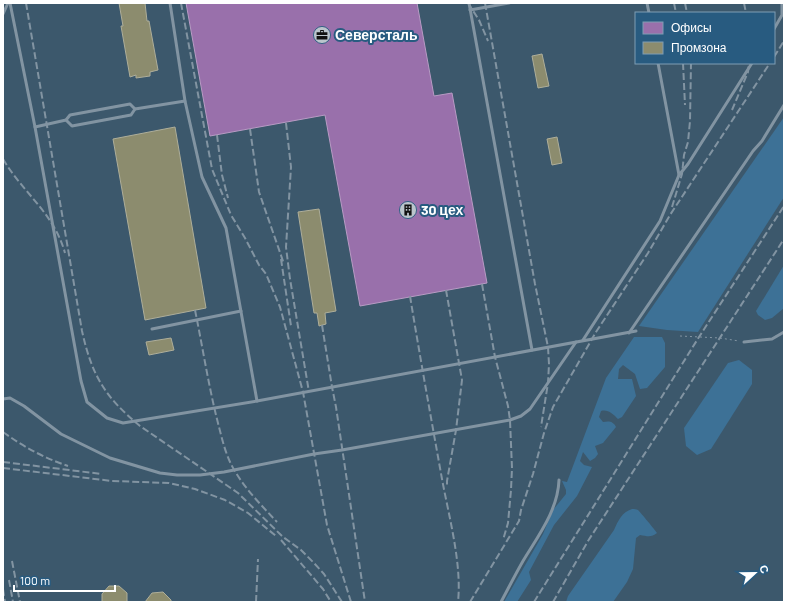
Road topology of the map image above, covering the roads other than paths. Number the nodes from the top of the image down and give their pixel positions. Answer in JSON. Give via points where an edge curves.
{"nodes":[{"id":1,"x":9,"y":3,"type":"edge"},
{"id":2,"x":170,"y":3,"type":"edge"},
{"id":3,"x":469,"y":3,"type":"edge"},
{"id":4,"x":509,"y":3,"type":"edge"},
{"id":5,"x":782,"y":3,"type":"edge"},
{"id":6,"x":470,"y":10,"type":"junction"},
{"id":7,"x":3,"y":14,"type":"edge"},
{"id":8,"x":775,"y":27,"type":"edge"},
{"id":9,"x":658,"y":64,"type":"edge"},
{"id":10,"x":751,"y":64,"type":"edge"},
{"id":11,"x":185,"y":101,"type":"junction"},
{"id":12,"x":784,"y":105,"type":"edge"},
{"id":13,"x":135,"y":109,"type":"junction"},
{"id":14,"x":66,"y":120,"type":"junction"},
{"id":15,"x":35,"y":127,"type":"junction"},
{"id":16,"x":679,"y":175,"type":"junction"},
{"id":17,"x":241,"y":311,"type":"junction"},
{"id":18,"x":152,"y":329,"type":"dead end"},
{"id":19,"x":636,"y":331,"type":"dead end"},
{"id":20,"x":629,"y":332,"type":"junction"},
{"id":21,"x":784,"y":332,"type":"edge"},
{"id":22,"x":583,"y":340,"type":"junction"},
{"id":23,"x":576,"y":341,"type":"junction"},
{"id":24,"x":744,"y":342,"type":"road end"},
{"id":25,"x":532,"y":350,"type":"junction"},
{"id":26,"x":3,"y":399,"type":"edge"},
{"id":27,"x":257,"y":401,"type":"junction"},
{"id":28,"x":559,"y":480,"type":"dead end"},
{"id":29,"x":501,"y":602,"type":"edge"}],
"edges":[{"from":1,"to":7,"type":"lane"},
{"from":1,"to":15,"type":"lane"},
{"from":2,"to":11,"type":"lane"},
{"from":3,"to":6,"type":"lane"},
{"from":4,"to":6,"type":"lane"},
{"from":5,"to":8,"type":"lane","via":[[782,15]]},
{"from":6,"to":25,"type":"lane"},
{"from":9,"to":16,"type":"lane"},
{"from":10,"to":16,"type":"lane"},
{"from":11,"to":13,"type":"lane"},
{"from":11,"to":17,"type":"lane","via":[[202,177],[226,228]]},
{"from":12,"to":20,"type":"lane","via":[[762,141]]},
{"from":13,"to":14,"type":"lane","via":[[130,104],[70,115]]},
{"from":13,"to":14,"type":"lane","via":[[131,115],[72,126]]},
{"from":14,"to":15,"type":"lane"},
{"from":15,"to":27,"type":"lane","via":[[87,402],[107,418],[123,423]]},
{"from":16,"to":22,"type":"lane","via":[[660,221]]},
{"from":17,"to":18,"type":"lane"},
{"from":17,"to":27,"type":"lane"},
{"from":19,"to":20,"type":"lane"},
{"from":20,"to":22,"type":"lane"},
{"from":21,"to":24,"type":"lane","via":[[772,339]]},
{"from":22,"to":23,"type":"lane"},
{"from":23,"to":25,"type":"lane"},
{"from":23,"to":26,"type":"lane","via":[[536,402],[521,416],[510,420],[200,475],[160,473],[110,458],[61,434],[10,398]]},
{"from":25,"to":27,"type":"lane"},
{"from":28,"to":29,"type":"lane","via":[[556,501]]}]}
